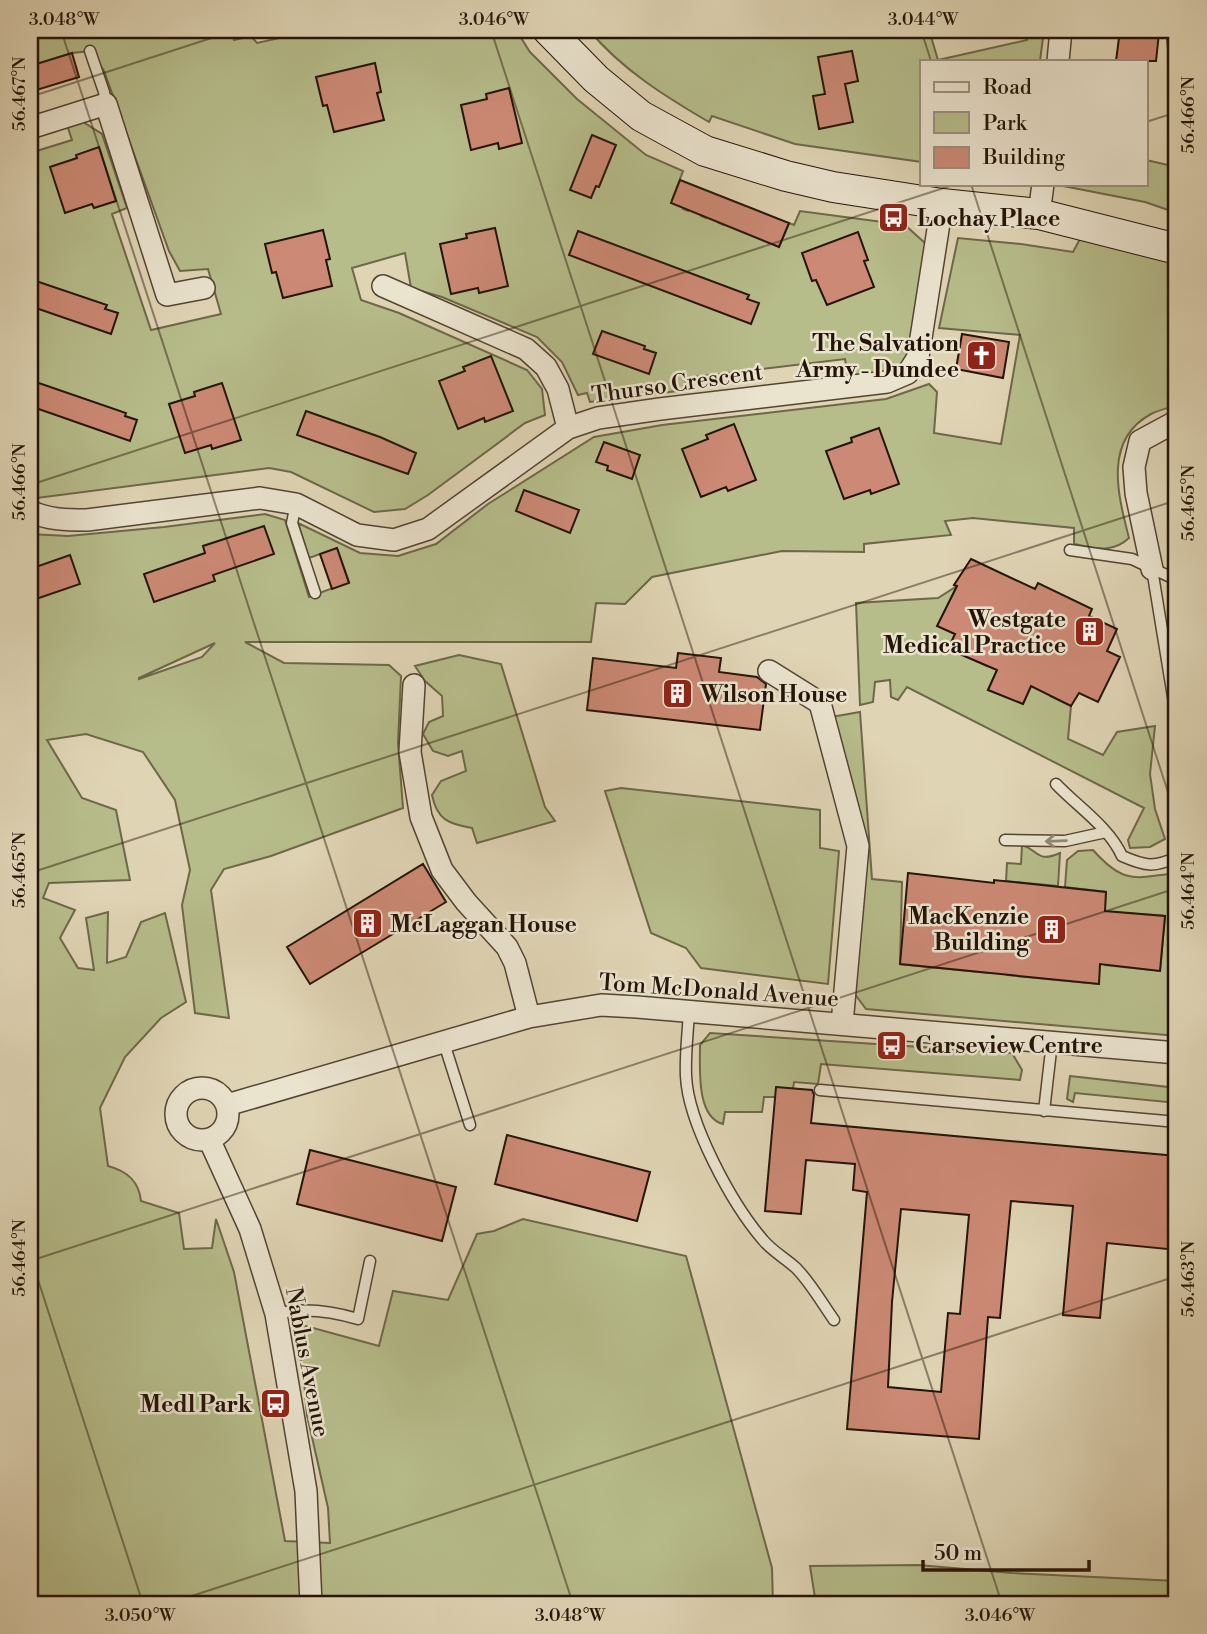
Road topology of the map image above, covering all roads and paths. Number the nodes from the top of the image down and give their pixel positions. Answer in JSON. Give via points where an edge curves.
{"nodes":[{"id":1,"x":548,"y":30,"type":"edge"},
{"id":2,"x":1061,"y":30,"type":"edge"},
{"id":3,"x":1172,"y":30,"type":"edge"},
{"id":4,"x":90,"y":51,"type":"dead end"},
{"id":5,"x":1058,"y":60,"type":"edge"},
{"id":6,"x":1176,"y":82,"type":"edge"},
{"id":7,"x":106,"y":104,"type":"junction"},
{"id":8,"x":30,"y":128,"type":"edge"},
{"id":9,"x":1043,"y":186,"type":"edge"},
{"id":10,"x":942,"y":204,"type":"junction"},
{"id":11,"x":1039,"y":214,"type":"junction"},
{"id":12,"x":1177,"y":249,"type":"edge"},
{"id":13,"x":383,"y":286,"type":"dead end"},
{"id":14,"x":204,"y":288,"type":"dead end"},
{"id":15,"x":1177,"y":421,"type":"edge"},
{"id":16,"x":568,"y":428,"type":"junction"},
{"id":17,"x":296,"y":504,"type":"junction"},
{"id":18,"x":30,"y":510,"type":"edge"},
{"id":19,"x":1070,"y":550,"type":"dead end"},
{"id":20,"x":1152,"y":569,"type":"junction"},
{"id":21,"x":1177,"y":580,"type":"edge"},
{"id":22,"x":315,"y":593,"type":"dead end"},
{"id":23,"x":769,"y":671,"type":"dead end"},
{"id":24,"x":414,"y":685,"type":"dead end"},
{"id":25,"x":1176,"y":708,"type":"edge"},
{"id":26,"x":1056,"y":784,"type":"dead end"},
{"id":27,"x":1177,"y":790,"type":"edge"},
{"id":28,"x":1106,"y":832,"type":"junction"},
{"id":29,"x":1005,"y":841,"type":"dead end"},
{"id":30,"x":1177,"y":857,"type":"edge"},
{"id":31,"x":689,"y":1011,"type":"junction"},
{"id":32,"x":530,"y":1017,"type":"junction"},
{"id":33,"x":842,"y":1024,"type":"junction"},
{"id":34,"x":1052,"y":1042,"type":"junction"},
{"id":35,"x":444,"y":1043,"type":"junction"},
{"id":36,"x":1177,"y":1053,"type":"edge"},
{"id":37,"x":820,"y":1090,"type":"dead end"},
{"id":38,"x":227,"y":1105,"type":"junction"},
{"id":39,"x":1044,"y":1111,"type":"junction"},
{"id":40,"x":1177,"y":1122,"type":"edge"},
{"id":41,"x":470,"y":1125,"type":"dead end"},
{"id":42,"x":209,"y":1139,"type":"junction"},
{"id":43,"x":370,"y":1261,"type":"dead end"},
{"id":44,"x":276,"y":1314,"type":"junction"},
{"id":45,"x":834,"y":1320,"type":"dead end"},
{"id":46,"x":312,"y":1604,"type":"edge"}],
"edges":[{"from":1,"to":10,"type":"street","via":[[596,79],[642,116],[705,151],[833,187]]},
{"from":2,"to":5,"type":"street"},
{"from":3,"to":6,"type":"lane"},
{"from":4,"to":7,"type":"lane"},
{"from":7,"to":8,"type":"street"},
{"from":7,"to":14,"type":"street","via":[[167,295]]},
{"from":9,"to":11,"type":"street"},
{"from":10,"to":11,"type":"street"},
{"from":10,"to":16,"type":"street","name":"Thurso Crescent","via":[[918,357],[908,373],[887,382],[598,418]]},
{"from":11,"to":12,"type":"street"},
{"from":13,"to":16,"type":"street","via":[[526,349],[546,367],[558,388]]},
{"from":15,"to":20,"type":"street","via":[[1140,440],[1134,467]]},
{"from":16,"to":17,"type":"street","name":"Thurso Crescent","via":[[428,529],[394,540],[357,535]]},
{"from":17,"to":18,"type":"street","name":"Thurso Crescent","via":[[260,498],[87,520],[62,520]]},
{"from":17,"to":22,"type":"lane","via":[[292,523]]},
{"from":19,"to":20,"type":"lane","via":[[1132,559]]},
{"from":20,"to":21,"type":"lane"},
{"from":20,"to":25,"type":"lane"},
{"from":23,"to":33,"type":"street","via":[[820,703],[858,846]]},
{"from":24,"to":32,"type":"street","via":[[410,752],[421,817],[442,870],[507,947]]},
{"from":25,"to":27,"type":"lane"},
{"from":26,"to":28,"type":"lane"},
{"from":28,"to":29,"type":"lane","one_way":true,"via":[[1065,841]]},
{"from":28,"to":30,"type":"lane","via":[[1122,856],[1136,862],[1149,866]]},
{"from":31,"to":32,"type":"street","name":"Tom McDonald Avenue","via":[[601,1005]]},
{"from":31,"to":33,"type":"street","name":"Tom McDonald Avenue"},
{"from":31,"to":45,"type":"lane","via":[[686,1077],[712,1157],[747,1220],[765,1244],[797,1269]]},
{"from":32,"to":35,"type":"street","name":"Tom McDonald Avenue"},
{"from":33,"to":34,"type":"street","name":"Tom McDonald Avenue"},
{"from":34,"to":36,"type":"street","name":"Tom McDonald Avenue"},
{"from":34,"to":39,"type":"lane"},
{"from":35,"to":38,"type":"street","name":"Tom McDonald Avenue"},
{"from":35,"to":41,"type":"lane"},
{"from":37,"to":39,"type":"lane"},
{"from":38,"to":42,"type":"street","via":[[225,1126]]},
{"from":38,"to":42,"type":"street","via":[[220,1095],[204,1087],[186,1092],[180,1099],[175,1116],[183,1133]]},
{"from":39,"to":40,"type":"lane"},
{"from":42,"to":44,"type":"street","name":"Nablus Avenue","via":[[250,1229]]},
{"from":43,"to":44,"type":"lane","via":[[358,1319],[333,1312]]},
{"from":44,"to":46,"type":"street","name":"Nablus Avenue","via":[[306,1491]]}]}
